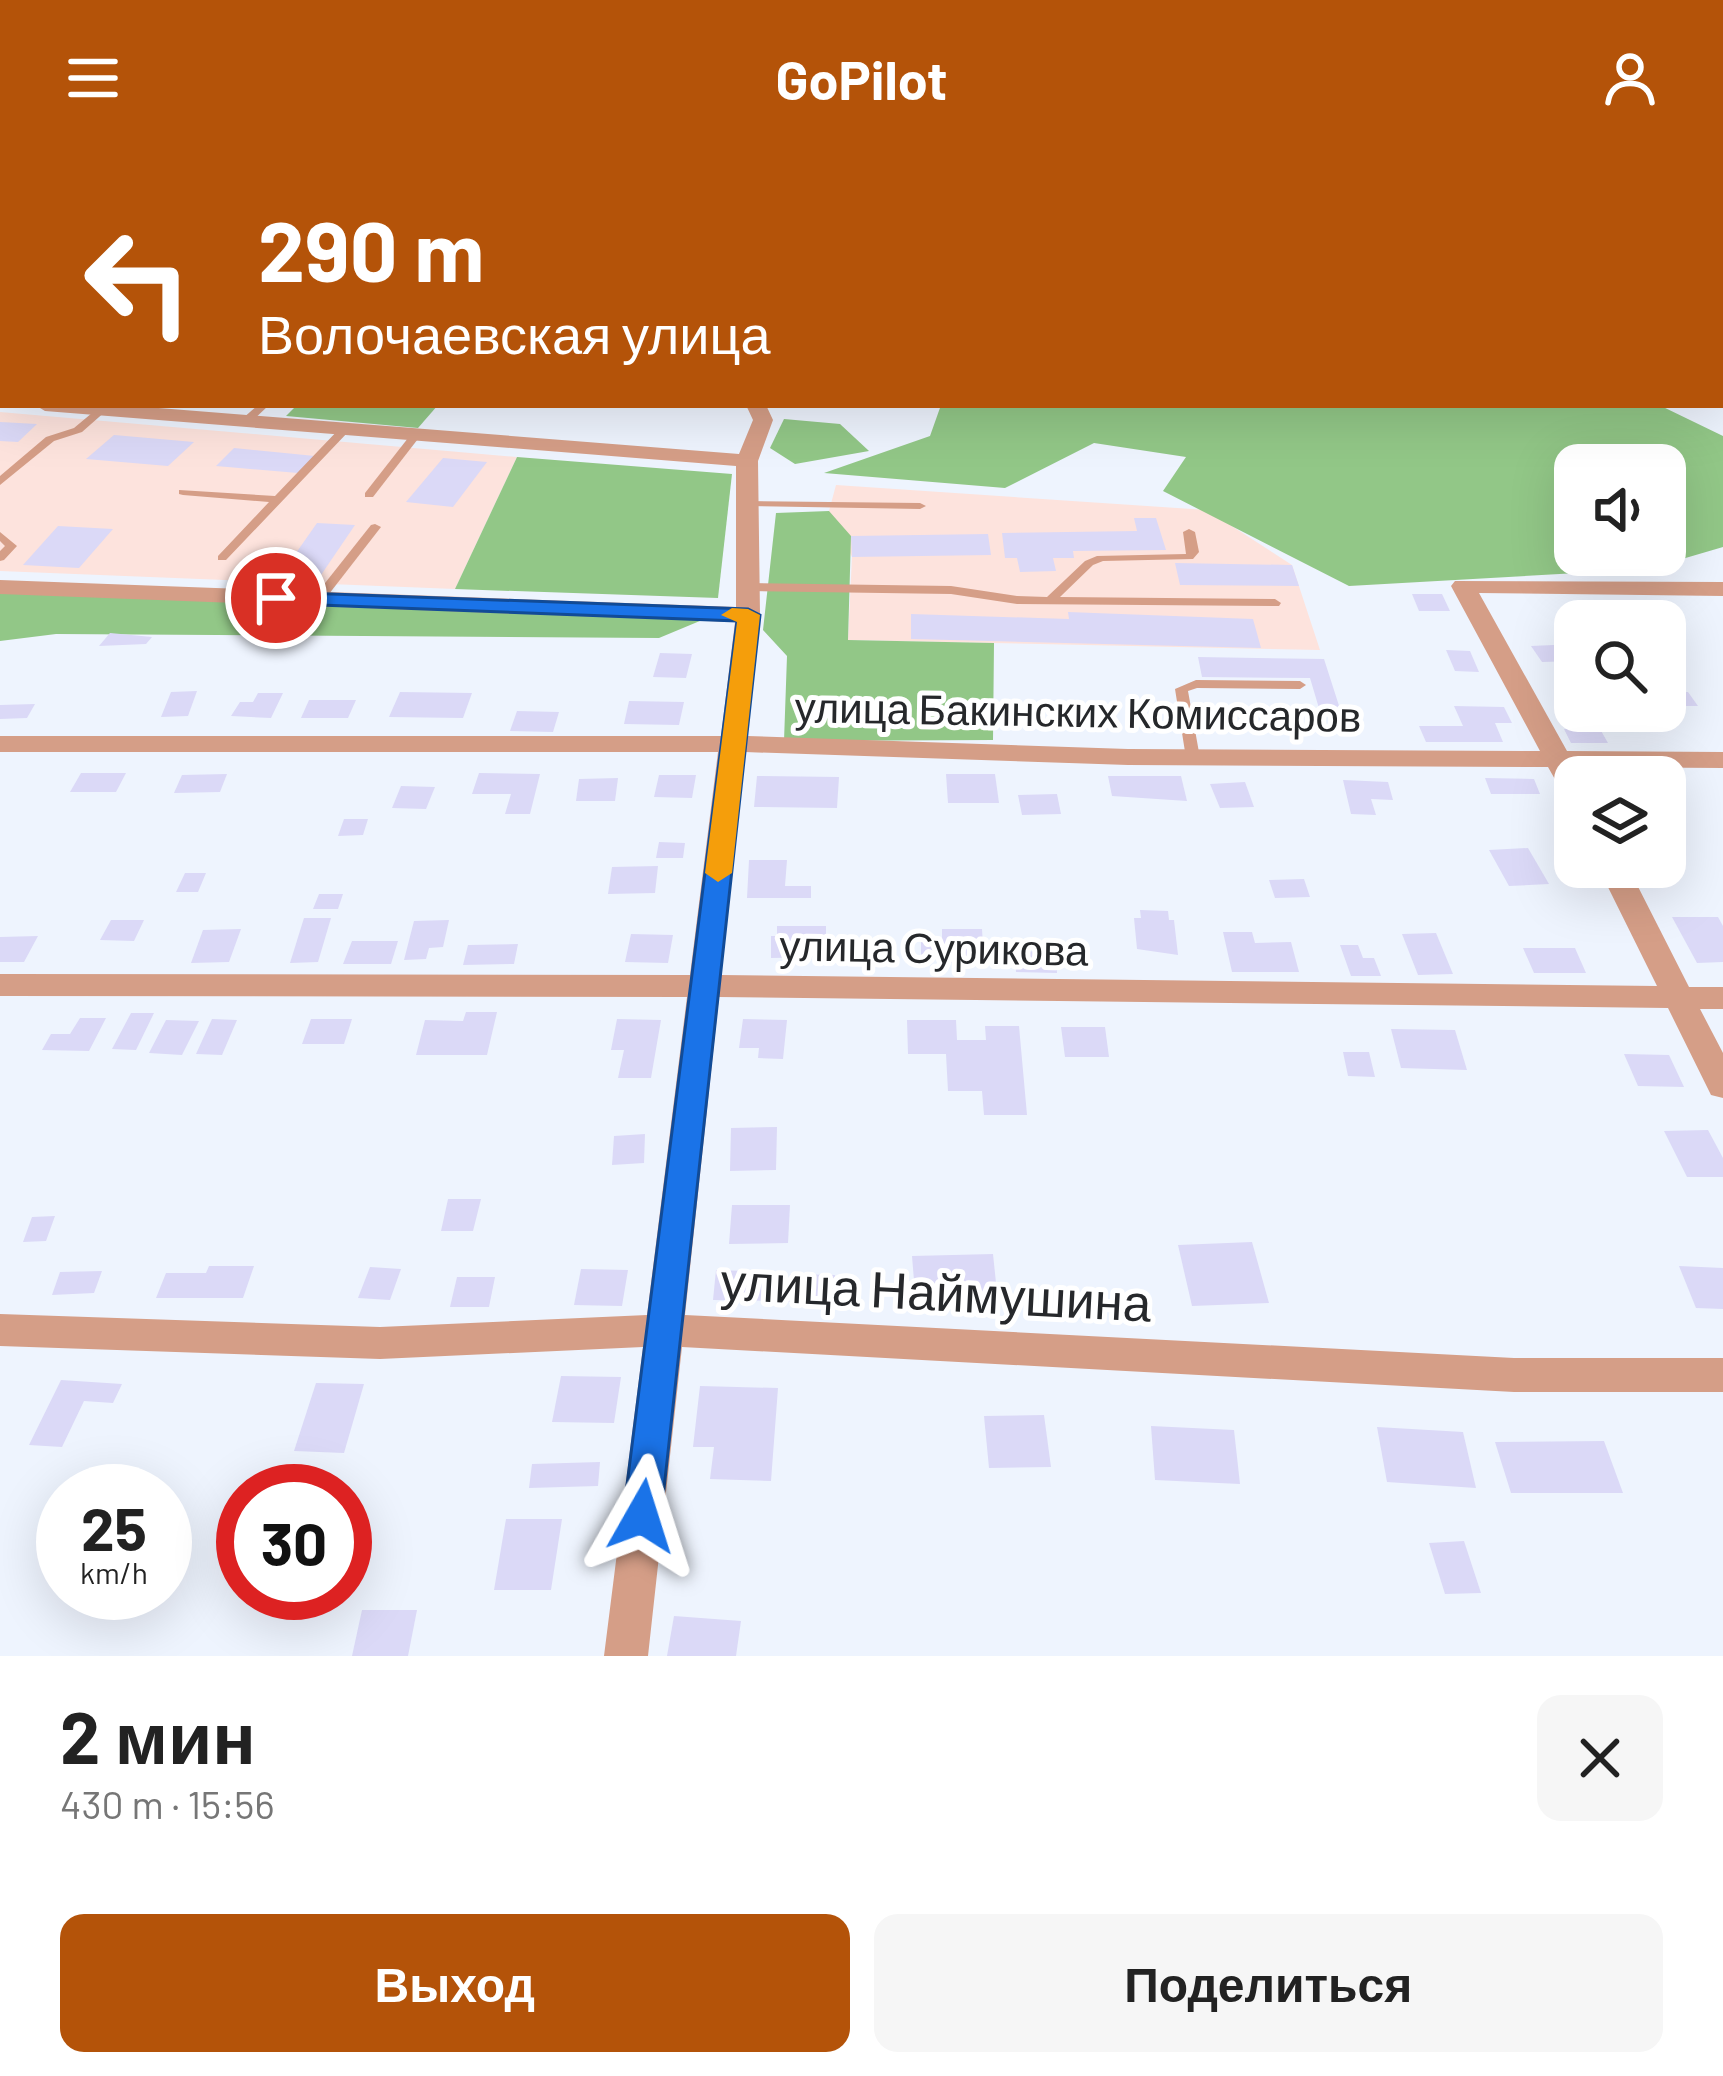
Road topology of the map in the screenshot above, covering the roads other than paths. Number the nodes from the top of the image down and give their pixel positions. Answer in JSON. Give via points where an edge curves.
{"nodes":[{"id":1,"x":96,"y":408,"type":"edge"},
{"id":2,"x":261,"y":408,"type":"edge"},
{"id":3,"x":757,"y":408,"type":"edge"},
{"id":4,"x":152,"y":409,"type":"edge"},
{"id":5,"x":246,"y":421,"type":"junction"},
{"id":6,"x":345,"y":429,"type":"junction"},
{"id":7,"x":416,"y":435,"type":"junction"},
{"id":8,"x":747,"y":461,"type":"junction"},
{"id":9,"x":0,"y":482,"type":"edge"},
{"id":10,"x":183,"y":492,"type":"dead end"},
{"id":11,"x":368,"y":495,"type":"dead end"},
{"id":12,"x":274,"y":499,"type":"junction"},
{"id":13,"x":747,"y":504,"type":"junction"},
{"id":14,"x":920,"y":506,"type":"dead end"},
{"id":15,"x":375,"y":527,"type":"dead end"},
{"id":16,"x":1189,"y":532,"type":"dead end"},
{"id":17,"x":0,"y":535,"type":"edge"},
{"id":18,"x":0,"y":558,"type":"edge"},
{"id":19,"x":222,"y":558,"type":"dead end"},
{"id":20,"x":0,"y":587,"type":"edge"},
{"id":21,"x":1723,"y":589,"type":"edge"},
{"id":22,"x":318,"y":600,"type":"junction"},
{"id":23,"x":1051,"y":600,"type":"junction"},
{"id":24,"x":748,"y":601,"type":"junction"},
{"id":25,"x":1275,"y":603,"type":"dead end"},
{"id":26,"x":1300,"y":685,"type":"dead end"},
{"id":27,"x":0,"y":744,"type":"edge"},
{"id":28,"x":733,"y":745,"type":"junction"},
{"id":29,"x":1556,"y":756,"type":"edge"},
{"id":30,"x":1193,"y":758,"type":"junction"},
{"id":31,"x":1554,"y":759,"type":"edge"},
{"id":32,"x":1686,"y":760,"type":"edge"},
{"id":33,"x":1723,"y":760,"type":"edge"},
{"id":34,"x":1624,"y":888,"type":"edge"},
{"id":35,"x":0,"y":985,"type":"edge"},
{"id":36,"x":705,"y":986,"type":"junction"},
{"id":37,"x":1680,"y":998,"type":"junction"},
{"id":38,"x":1723,"y":998,"type":"edge"},
{"id":39,"x":1723,"y":1086,"type":"edge"},
{"id":40,"x":0,"y":1330,"type":"edge"},
{"id":41,"x":662,"y":1330,"type":"junction"},
{"id":42,"x":1723,"y":1375,"type":"edge"},
{"id":43,"x":626,"y":1656,"type":"edge"}],
"edges":[{"from":1,"to":4,"type":"street"},
{"from":1,"to":9,"type":"lane","via":[[78,430],[50,439]]},
{"from":2,"to":5,"type":"lane"},
{"from":3,"to":8,"type":"street","via":[[763,420]]},
{"from":4,"to":5,"type":"street"},
{"from":5,"to":6,"type":"street"},
{"from":6,"to":7,"type":"street"},
{"from":6,"to":12,"type":"lane"},
{"from":7,"to":8,"type":"street"},
{"from":7,"to":11,"type":"lane"},
{"from":8,"to":13,"type":"street"},
{"from":10,"to":12,"type":"lane"},
{"from":12,"to":19,"type":"lane"},
{"from":13,"to":14,"type":"lane"},
{"from":13,"to":24,"type":"street"},
{"from":15,"to":22,"type":"lane"},
{"from":16,"to":23,"type":"lane","via":[[1190,557],[1093,560]]},
{"from":17,"to":18,"type":"lane","via":[[11,546]]},
{"from":20,"to":22,"type":"street"},
{"from":21,"to":29,"type":"street","via":[[1463,586]]},
{"from":22,"to":24,"type":"street"},
{"from":23,"to":24,"type":"lane","via":[[951,590]]},
{"from":23,"to":25,"type":"lane"},
{"from":24,"to":28,"type":"street"},
{"from":26,"to":30,"type":"lane","via":[[1181,689]]},
{"from":27,"to":28,"type":"street","name":"улица Бакинских Комиссаров"},
{"from":28,"to":30,"type":"street","name":"улица Бакинских Комиссаров"},
{"from":28,"to":36,"type":"street"},
{"from":30,"to":31,"type":"street","name":"улица Бакинских Комиссаров"},
{"from":32,"to":33,"type":"street","name":"улица Бакинских Комиссаров"},
{"from":34,"to":37,"type":"street"},
{"from":35,"to":36,"type":"street","name":"улица Сурикова"},
{"from":36,"to":37,"type":"street","name":"улица Сурикова"},
{"from":36,"to":41,"type":"street"},
{"from":37,"to":38,"type":"street","name":"улица Сурикова"},
{"from":37,"to":39,"type":"street"},
{"from":40,"to":41,"type":"street","name":"улица Наймушина","via":[[380,1343]]},
{"from":41,"to":42,"type":"street","name":"улица Наймушина","via":[[1514,1376]]},
{"from":41,"to":43,"type":"street"}]}
